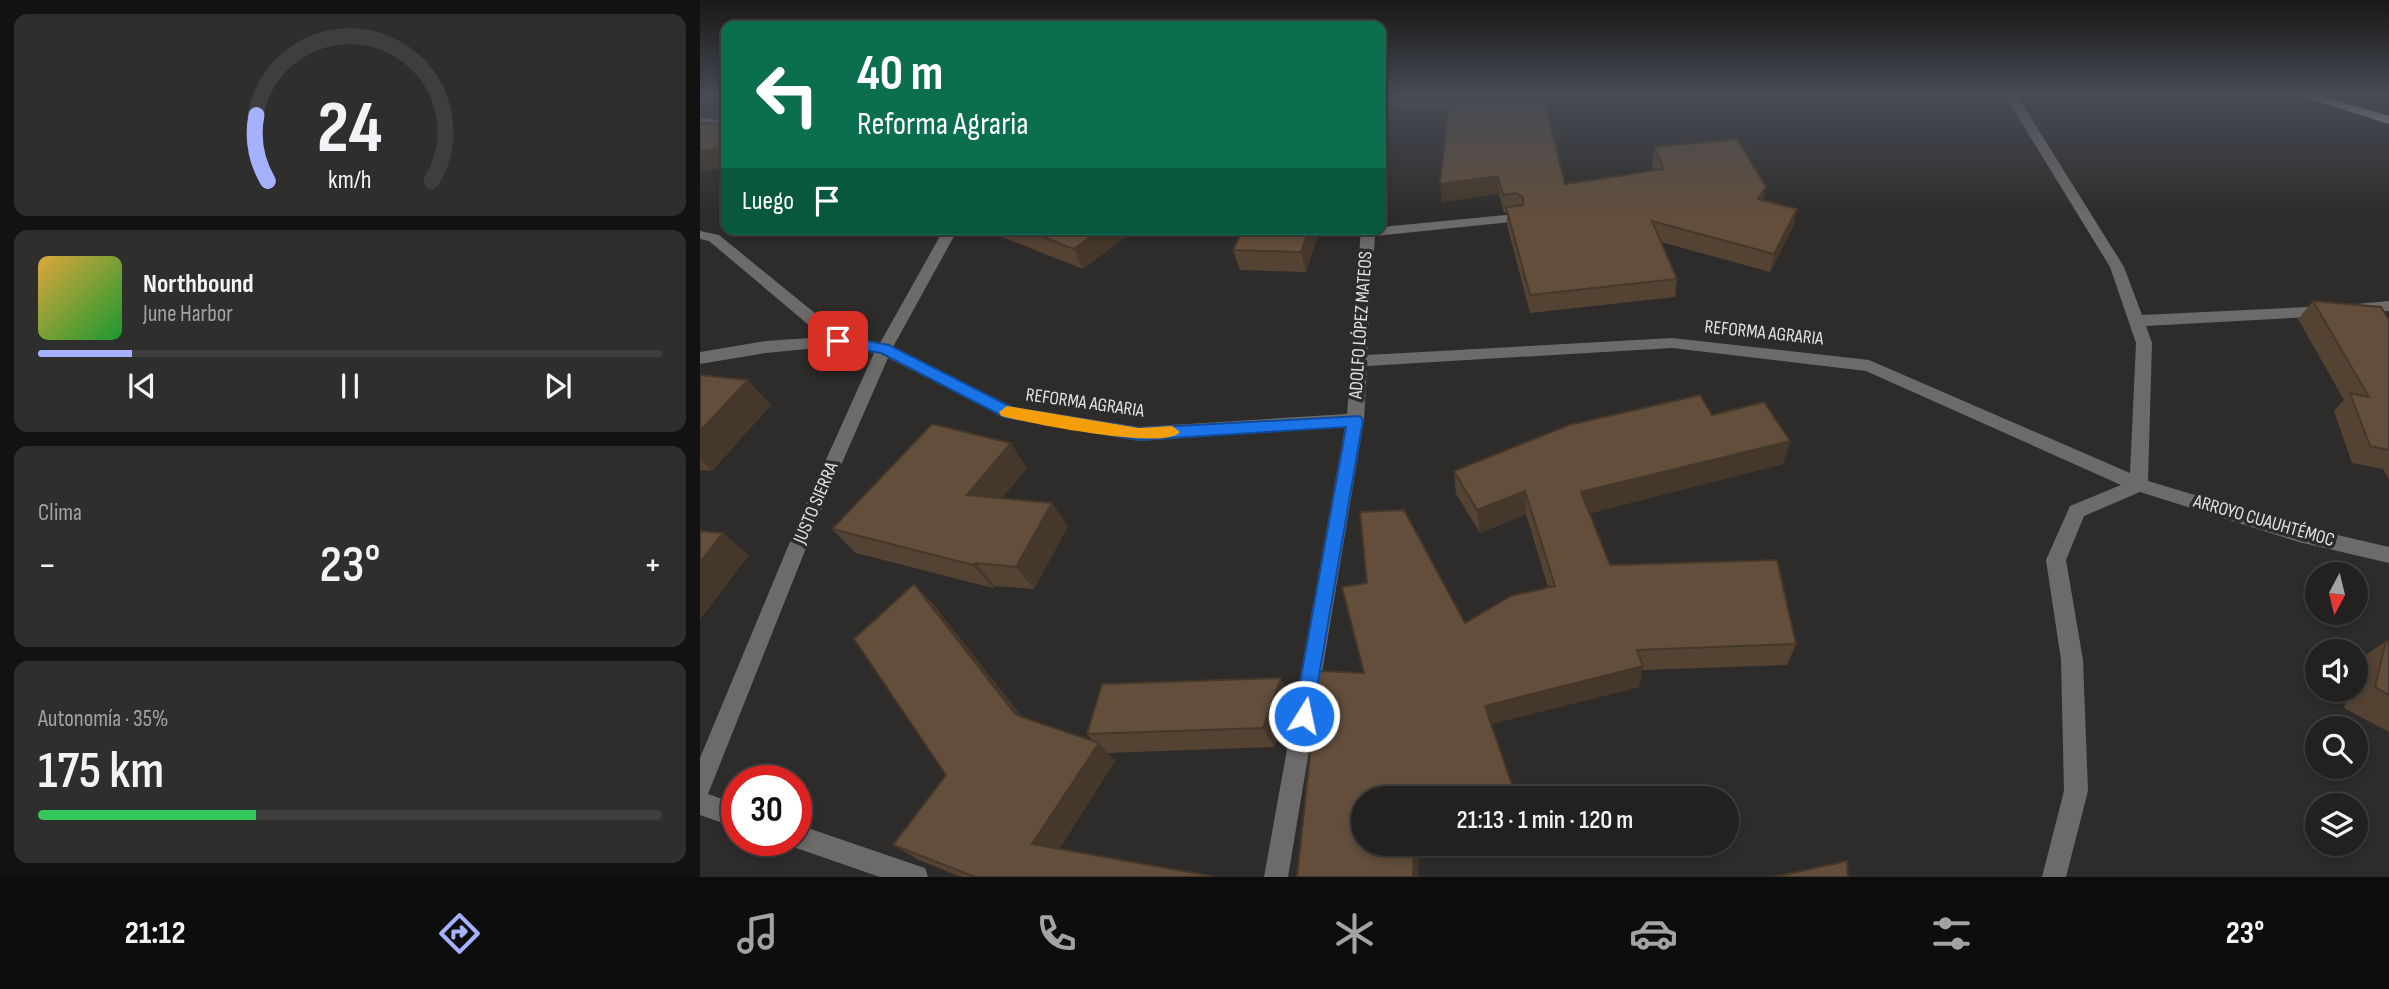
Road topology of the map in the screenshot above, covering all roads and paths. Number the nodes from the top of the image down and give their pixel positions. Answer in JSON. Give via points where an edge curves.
{"nodes":[{"id":1,"x":2036,"y":136,"type":"edge"},
{"id":2,"x":1516,"y":218,"type":"edge"},
{"id":3,"x":1386,"y":229,"type":"edge"},
{"id":4,"x":700,"y":234,"type":"edge"},
{"id":5,"x":948,"y":235,"type":"edge"},
{"id":6,"x":1367,"y":235,"type":"edge"},
{"id":7,"x":2389,"y":306,"type":"edge"},
{"id":8,"x":2136,"y":321,"type":"junction"},
{"id":9,"x":838,"y":341,"type":"junction"},
{"id":10,"x":884,"y":349,"type":"junction"},
{"id":11,"x":700,"y":358,"type":"edge"},
{"id":12,"x":1359,"y":361,"type":"junction"},
{"id":13,"x":1355,"y":420,"type":"junction"},
{"id":14,"x":2139,"y":485,"type":"junction"},
{"id":15,"x":2389,"y":555,"type":"edge"},
{"id":16,"x":700,"y":786,"type":"edge"},
{"id":17,"x":700,"y":803,"type":"edge"},
{"id":18,"x":721,"y":810,"type":"edge"},
{"id":19,"x":812,"y":841,"type":"edge"},
{"id":20,"x":916,"y":877,"type":"edge"},
{"id":21,"x":1276,"y":877,"type":"edge"},
{"id":22,"x":2054,"y":877,"type":"edge"}],
"edges":[{"from":1,"to":8,"type":"street","via":[[2117,267]]},
{"from":2,"to":3,"type":"street"},
{"from":4,"to":9,"type":"street","via":[[715,238]]},
{"from":5,"to":10,"type":"street","name":"JUSTO SIERRA"},
{"from":6,"to":12,"type":"street","name":"ADOLFO LÓPEZ MATEOS"},
{"from":7,"to":8,"type":"street"},
{"from":8,"to":14,"type":"street","via":[[2144,343]]},
{"from":9,"to":10,"type":"street","name":"REFORMA AGRARIA"},
{"from":9,"to":11,"type":"street","name":"REFORMA AGRARIA"},
{"from":10,"to":13,"type":"street","name":"REFORMA AGRARIA","via":[[1010,413],[1139,434]]},
{"from":10,"to":16,"type":"street","name":"JUSTO SIERRA","via":[[811,513]]},
{"from":12,"to":13,"type":"street","name":"ADOLFO LÓPEZ MATEOS"},
{"from":12,"to":14,"type":"street","name":"REFORMA AGRARIA","via":[[1672,343],[1869,366]]},
{"from":13,"to":21,"type":"street","name":"ADOLFO LÓPEZ MATEOS"},
{"from":14,"to":15,"type":"street","name":"ARROYO CUAUHTÉMOC","via":[[2299,534]]},
{"from":14,"to":22,"type":"street","via":[[2077,511],[2056,560],[2072,660],[2076,791]]},
{"from":17,"to":18,"type":"street"},
{"from":19,"to":20,"type":"street"}]}
